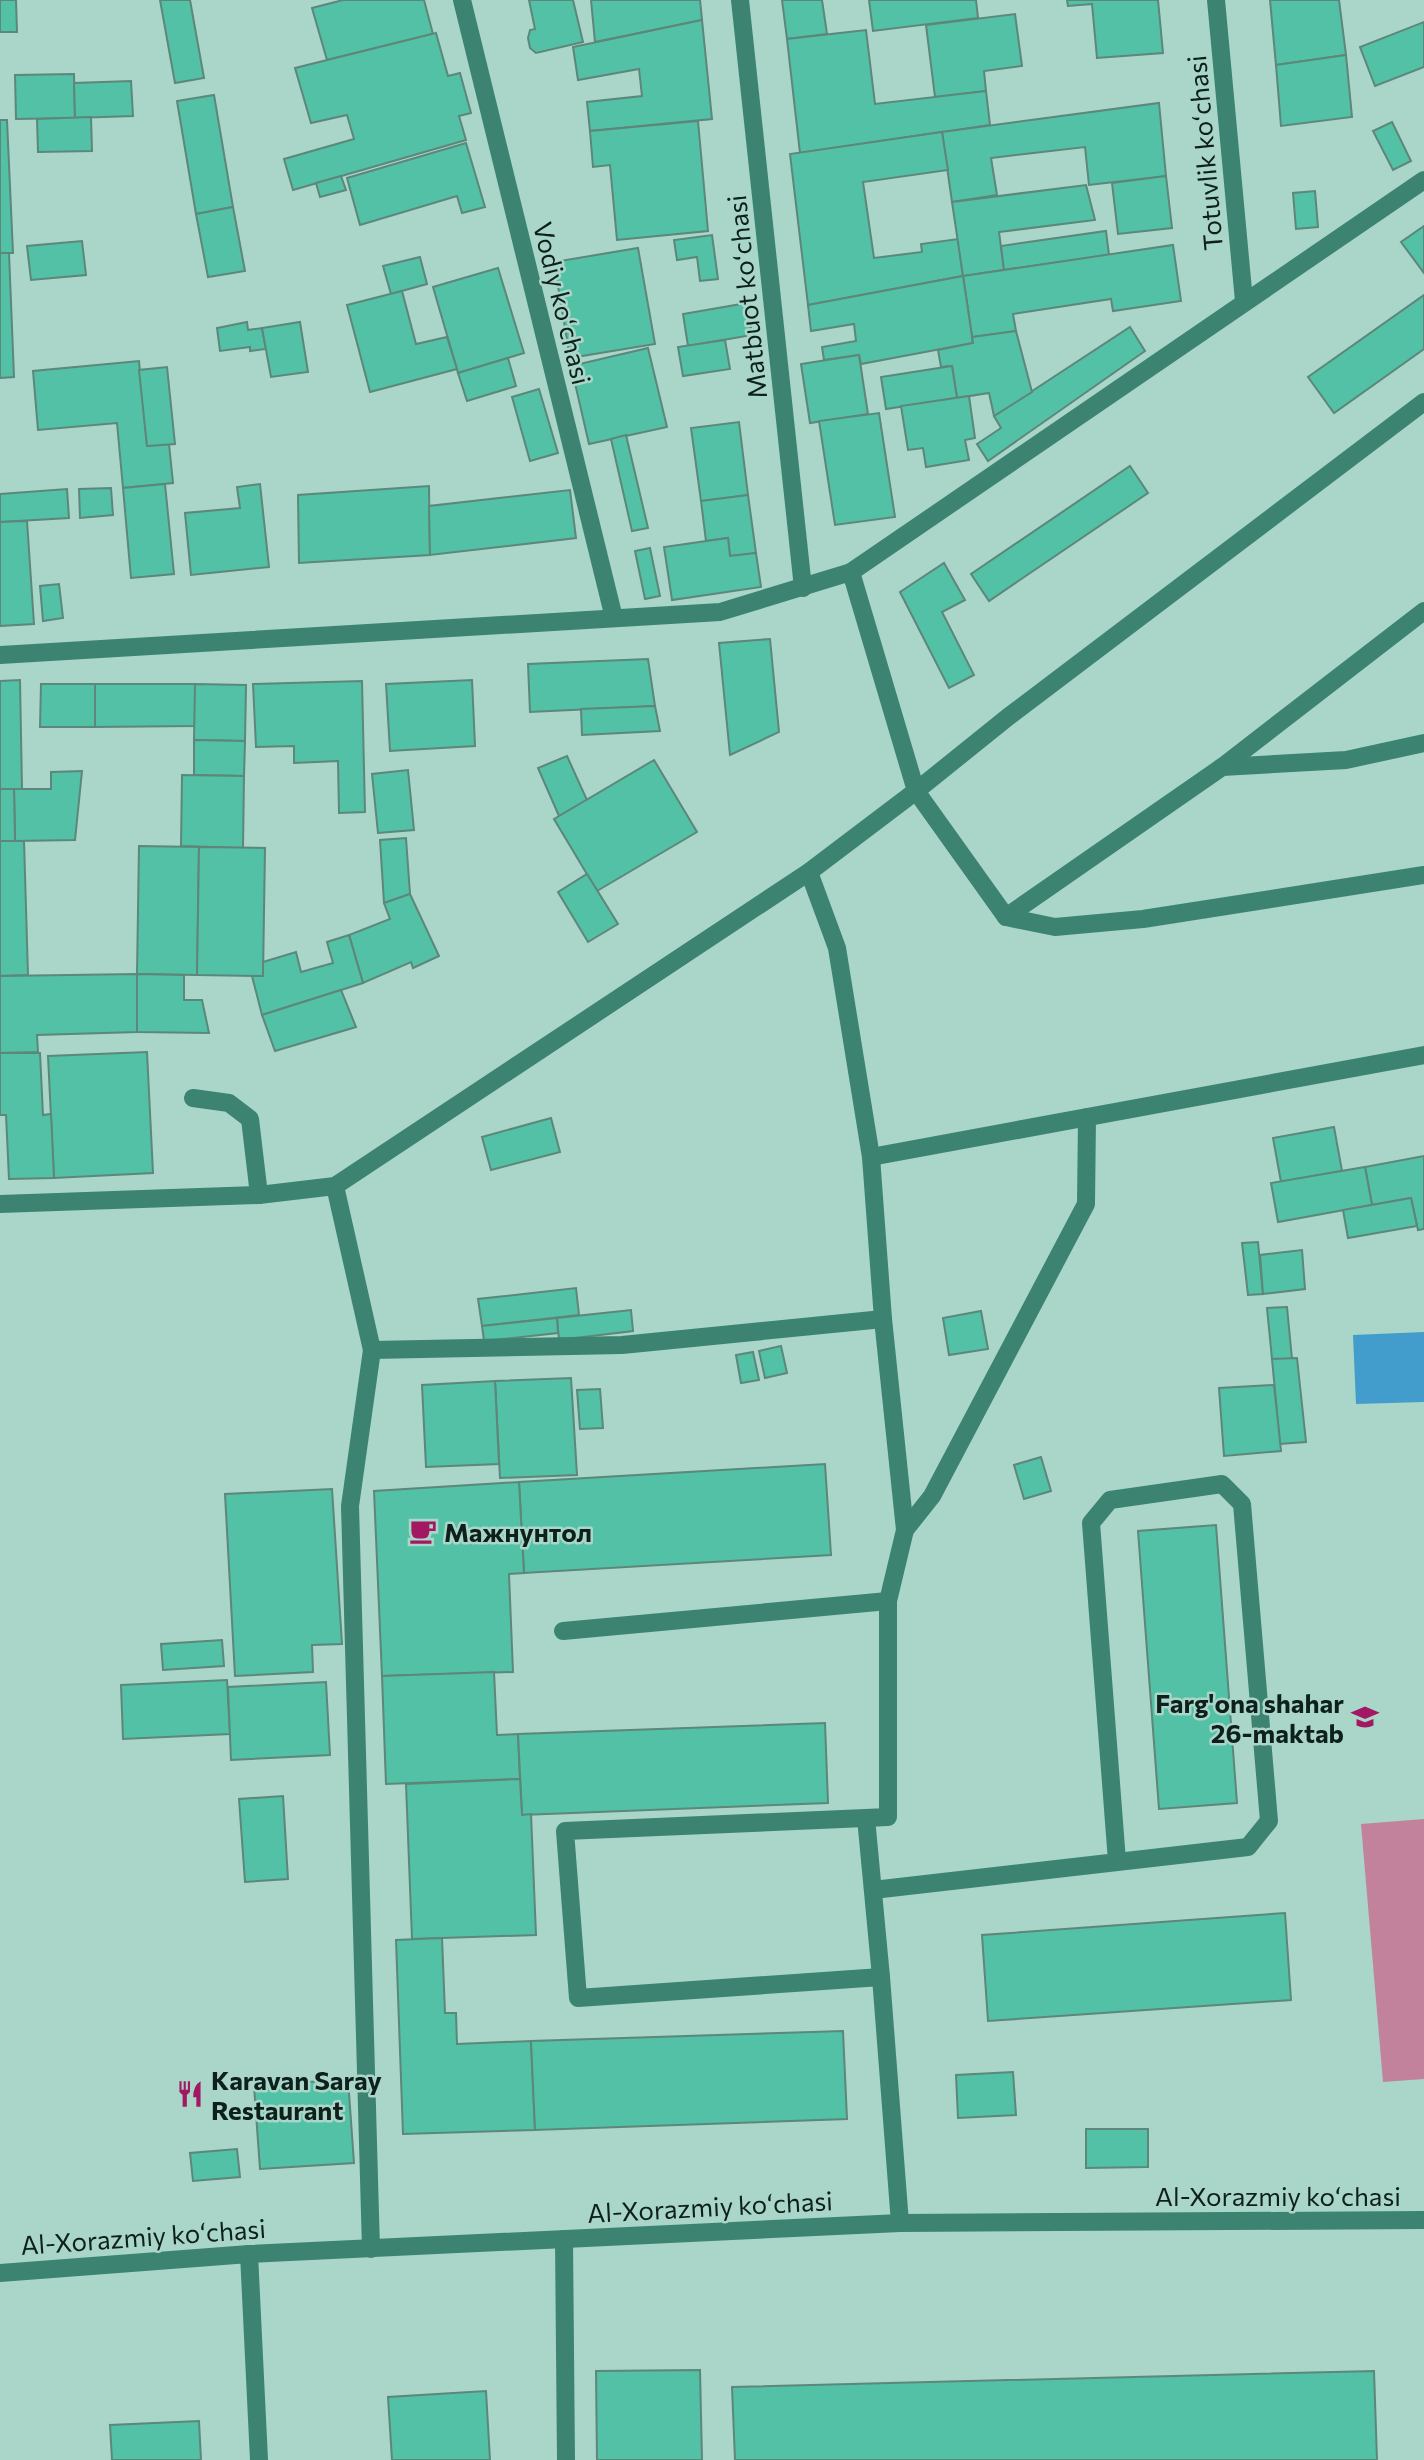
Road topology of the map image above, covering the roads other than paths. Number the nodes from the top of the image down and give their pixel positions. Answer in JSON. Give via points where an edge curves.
{"nodes":[{"id":1,"x":462,"y":0,"type":"edge"},
{"id":2,"x":740,"y":0,"type":"edge"},
{"id":3,"x":1216,"y":0,"type":"edge"},
{"id":4,"x":1424,"y":180,"type":"edge"},
{"id":5,"x":1244,"y":301,"type":"junction"},
{"id":6,"x":1424,"y":402,"type":"edge"},
{"id":7,"x":850,"y":572,"type":"junction"},
{"id":8,"x":803,"y":588,"type":"junction"},
{"id":9,"x":1424,"y":611,"type":"edge"},
{"id":10,"x":614,"y":618,"type":"junction"},
{"id":11,"x":0,"y":655,"type":"edge"},
{"id":12,"x":1424,"y":743,"type":"edge"},
{"id":13,"x":1222,"y":766,"type":"junction"},
{"id":14,"x":916,"y":791,"type":"junction"},
{"id":15,"x":809,"y":872,"type":"junction"},
{"id":16,"x":1424,"y":874,"type":"edge"},
{"id":17,"x":1006,"y":917,"type":"junction"},
{"id":18,"x":1424,"y":1055,"type":"edge"},
{"id":19,"x":193,"y":1098,"type":"dead end"},
{"id":20,"x":1087,"y":1117,"type":"junction"},
{"id":21,"x":871,"y":1157,"type":"junction"},
{"id":22,"x":335,"y":1186,"type":"junction"},
{"id":23,"x":259,"y":1195,"type":"junction"},
{"id":24,"x":0,"y":1204,"type":"edge"},
{"id":25,"x":883,"y":1319,"type":"junction"},
{"id":26,"x":372,"y":1350,"type":"junction"},
{"id":27,"x":905,"y":1530,"type":"junction"},
{"id":28,"x":888,"y":1601,"type":"junction"},
{"id":29,"x":563,"y":1631,"type":"dead end"},
{"id":30,"x":866,"y":1818,"type":"junction"},
{"id":31,"x":1117,"y":1861,"type":"junction"},
{"id":32,"x":873,"y":1890,"type":"junction"},
{"id":33,"x":881,"y":1977,"type":"junction"},
{"id":34,"x":1424,"y":2220,"type":"edge"},
{"id":35,"x":900,"y":2223,"type":"junction"},
{"id":36,"x":564,"y":2239,"type":"junction"},
{"id":37,"x":371,"y":2249,"type":"junction"},
{"id":38,"x":249,"y":2254,"type":"junction"},
{"id":39,"x":0,"y":2273,"type":"edge"},
{"id":40,"x":259,"y":2460,"type":"edge"},
{"id":41,"x":566,"y":2460,"type":"edge"}],
"edges":[{"from":1,"to":10,"type":"street","name":"Vodiy koʻchasi"},
{"from":2,"to":8,"type":"street","name":"Matbuot koʻchasi"},
{"from":3,"to":5,"type":"street","name":"Totuvlik koʻchasi"},
{"from":4,"to":5,"type":"street"},
{"from":5,"to":7,"type":"street"},
{"from":6,"to":14,"type":"street"},
{"from":7,"to":8,"type":"street"},
{"from":7,"to":14,"type":"street"},
{"from":8,"to":10,"type":"street","via":[[720,612]]},
{"from":9,"to":13,"type":"street"},
{"from":10,"to":11,"type":"street"},
{"from":12,"to":13,"type":"street","via":[[1346,760]]},
{"from":13,"to":17,"type":"street"},
{"from":14,"to":15,"type":"street"},
{"from":14,"to":17,"type":"street"},
{"from":15,"to":21,"type":"street","via":[[837,948]]},
{"from":15,"to":22,"type":"street"},
{"from":16,"to":17,"type":"street","via":[[1143,919],[1055,927]]},
{"from":18,"to":20,"type":"street"},
{"from":19,"to":23,"type":"street","via":[[229,1102],[250,1119]]},
{"from":20,"to":21,"type":"street"},
{"from":20,"to":27,"type":"street","via":[[1086,1204],[932,1496]]},
{"from":21,"to":25,"type":"street"},
{"from":22,"to":23,"type":"street"},
{"from":22,"to":26,"type":"street"},
{"from":23,"to":24,"type":"street"},
{"from":25,"to":26,"type":"street","via":[[622,1345]]},
{"from":25,"to":27,"type":"street"},
{"from":26,"to":37,"type":"street","via":[[350,1506]]},
{"from":27,"to":28,"type":"street"},
{"from":28,"to":29,"type":"street"},
{"from":28,"to":30,"type":"street","via":[[888,1817]]},
{"from":30,"to":32,"type":"street"},
{"from":30,"to":33,"type":"street","via":[[565,1831],[578,1998]]},
{"from":31,"to":31,"type":"street","via":[[1248,1847],[1269,1821],[1242,1504],[1222,1484],[1111,1500],[1091,1523]]},
{"from":31,"to":32,"type":"street"},
{"from":32,"to":33,"type":"street"},
{"from":33,"to":35,"type":"street"},
{"from":34,"to":35,"type":"street","name":"Al-Xorazmiy koʻchasi"},
{"from":35,"to":36,"type":"street","name":"Al-Xorazmiy koʻchasi"},
{"from":36,"to":37,"type":"street","name":"Al-Xorazmiy koʻchasi"},
{"from":36,"to":41,"type":"street"},
{"from":37,"to":38,"type":"street","name":"Al-Xorazmiy koʻchasi"},
{"from":38,"to":39,"type":"street","name":"Al-Xorazmiy koʻchasi"},
{"from":38,"to":40,"type":"street"}]}
